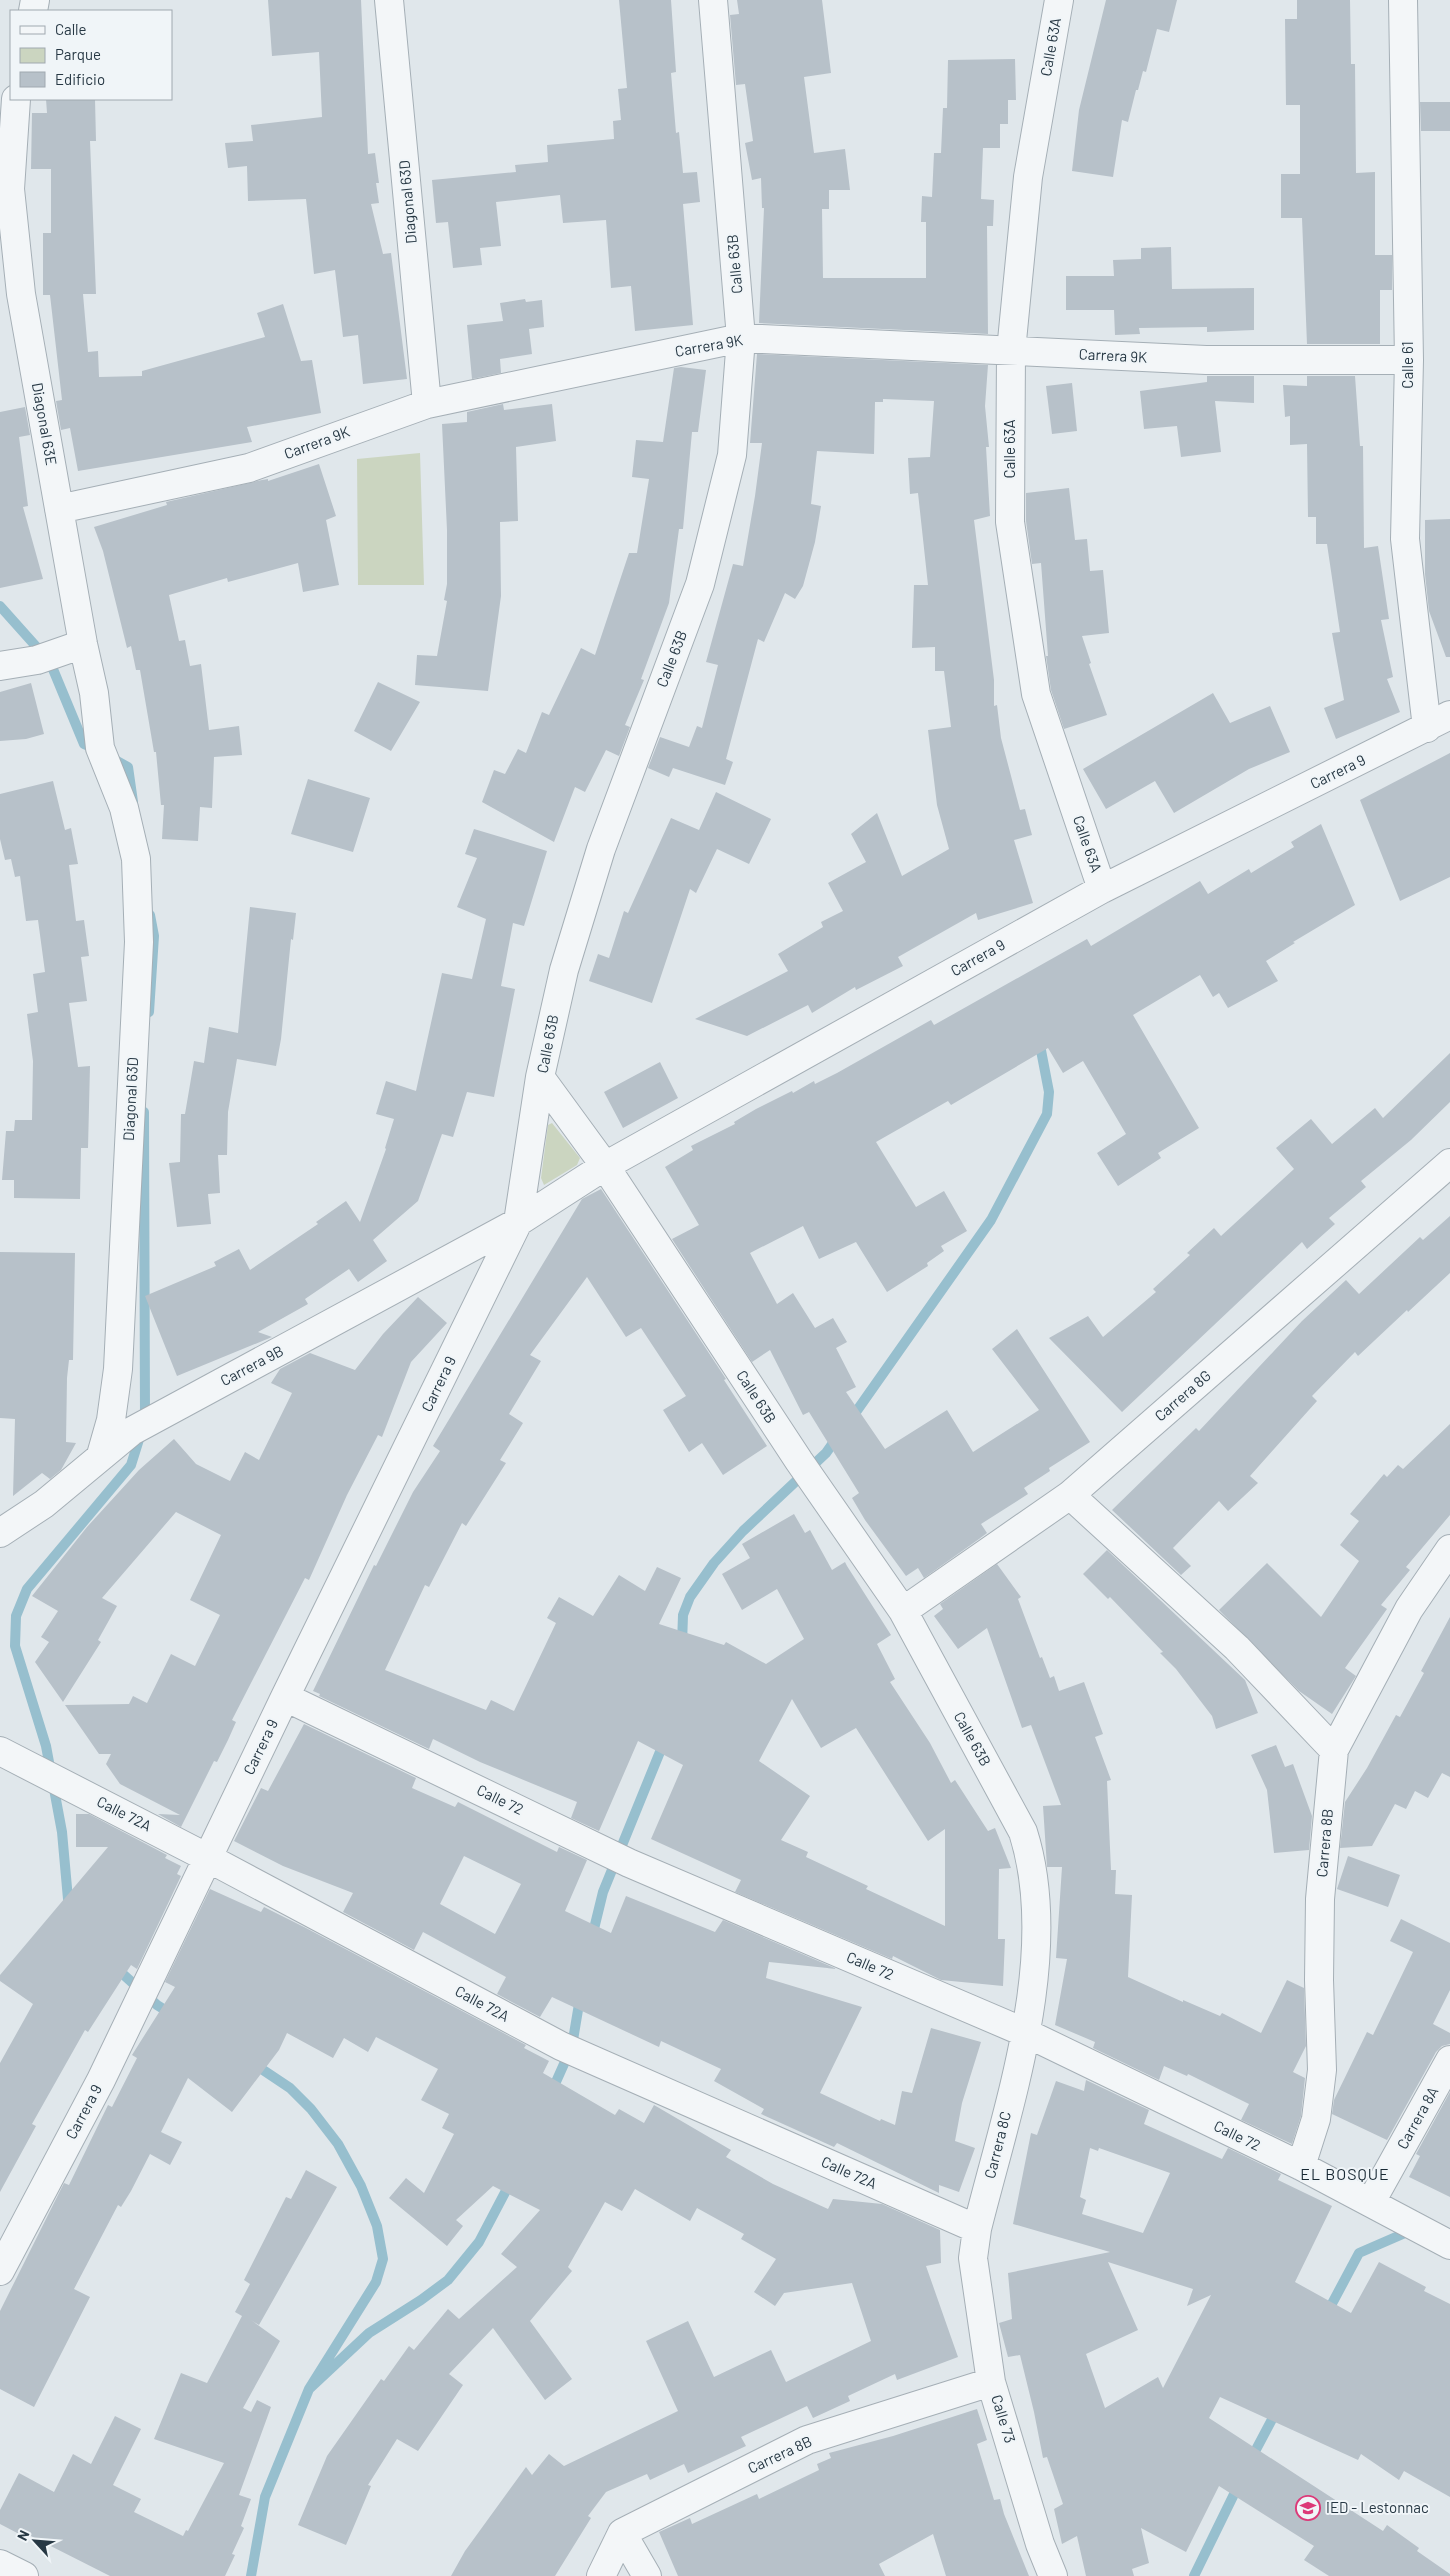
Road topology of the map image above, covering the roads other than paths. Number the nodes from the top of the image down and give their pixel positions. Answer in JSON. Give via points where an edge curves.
{"nodes":[{"id":1,"x":389,"y":0,"type":"edge"},
{"id":2,"x":713,"y":0,"type":"edge"},
{"id":3,"x":1059,"y":0,"type":"edge"},
{"id":4,"x":1403,"y":0,"type":"edge"},
{"id":5,"x":16,"y":100,"type":"edge"},
{"id":6,"x":5,"y":189,"type":"edge"},
{"id":7,"x":741,"y":338,"type":"junction"},
{"id":8,"x":1010,"y":352,"type":"junction"},
{"id":9,"x":1409,"y":360,"type":"junction"},
{"id":10,"x":426,"y":404,"type":"junction"},
{"id":11,"x":59,"y":509,"type":"junction"},
{"id":12,"x":83,"y":644,"type":"junction"},
{"id":13,"x":0,"y":666,"type":"edge"},
{"id":14,"x":1439,"y":722,"type":"edge"},
{"id":15,"x":100,"y":748,"type":"joint"},
{"id":16,"x":1102,"y":889,"type":"junction"},
{"id":17,"x":540,"y":1077,"type":"junction"},
{"id":18,"x":1450,"y":1164,"type":"edge"},
{"id":19,"x":604,"y":1166,"type":"junction"},
{"id":20,"x":518,"y":1222,"type":"junction"},
{"id":21,"x":101,"y":1455,"type":"junction"},
{"id":22,"x":1070,"y":1495,"type":"junction"},
{"id":23,"x":0,"y":1533,"type":"edge"},
{"id":24,"x":1450,"y":1549,"type":"edge"},
{"id":25,"x":903,"y":1611,"type":"junction"},
{"id":26,"x":285,"y":1697,"type":"junction"},
{"id":27,"x":1334,"y":1750,"type":"junction"},
{"id":28,"x":13,"y":1765,"type":"edge"},
{"id":29,"x":208,"y":1858,"type":"junction"},
{"id":30,"x":1026,"y":2033,"type":"junction"},
{"id":31,"x":1450,"y":2060,"type":"edge"},
{"id":32,"x":1301,"y":2166,"type":"junction"},
{"id":33,"x":1371,"y":2202,"type":"junction"},
{"id":34,"x":977,"y":2229,"type":"junction"},
{"id":35,"x":1450,"y":2245,"type":"edge"},
{"id":36,"x":973,"y":2258,"type":"joint"},
{"id":37,"x":0,"y":2271,"type":"edge"},
{"id":38,"x":992,"y":2382,"type":"junction"},
{"id":39,"x":622,"y":2533,"type":"junction"},
{"id":40,"x":0,"y":2564,"type":"edge"},
{"id":41,"x":24,"y":2576,"type":"edge"},
{"id":42,"x":601,"y":2576,"type":"edge"},
{"id":43,"x":647,"y":2576,"type":"edge"},
{"id":44,"x":1053,"y":2576,"type":"edge"}],
"edges":[{"from":1,"to":10,"type":"street","name":"Diagonal 63D"},
{"from":2,"to":7,"type":"street","name":"Calle 63B"},
{"from":3,"to":8,"type":"street","name":"Calle 63A","via":[[1028,176]]},
{"from":4,"to":9,"type":"street","name":"Calle 61"},
{"from":5,"to":6,"type":"street","name":"Diagonal 63E"},
{"from":6,"to":11,"type":"street","name":"Diagonal 63E","via":[[20,294]]},
{"from":7,"to":8,"type":"street","name":"Carrera 9K"},
{"from":7,"to":10,"type":"street","name":"Carrera 9K"},
{"from":7,"to":17,"type":"street","name":"Calle 63B","via":[[732,455],[700,584],[601,849],[564,970]]},
{"from":8,"to":9,"type":"street","name":"Carrera 9K","via":[[1206,360]]},
{"from":8,"to":16,"type":"street","name":"Calle 63A","via":[[1010,522],[1036,694]]},
{"from":9,"to":14,"type":"street","name":"Calle 61","via":[[1405,539]]},
{"from":10,"to":11,"type":"street","name":"Carrera 9K","via":[[249,468]]},
{"from":11,"to":12,"type":"street","name":"Diagonal 63E"},
{"from":12,"to":13,"type":"street","via":[[46,657]]},
{"from":12,"to":15,"type":"street","name":"Diagonal 63E","via":[[94,693]]},
{"from":14,"to":16,"type":"street","name":"Carrera 9"},
{"from":15,"to":21,"type":"street","name":"Diagonal 63D","via":[[124,808],[136,859],[139,942],[118,1370],[111,1420]]},
{"from":16,"to":19,"type":"street","name":"Carrera 9"},
{"from":17,"to":19,"type":"street","name":"Calle 63B"},
{"from":17,"to":20,"type":"street","name":"Carrera 9"},
{"from":18,"to":22,"type":"street","name":"Carrera 8G"},
{"from":19,"to":20,"type":"street","name":"Carrera 9"},
{"from":19,"to":25,"type":"street","name":"Calle 63B","via":[[799,1461]]},
{"from":20,"to":21,"type":"street","name":"Carrera 9B","via":[[132,1431]]},
{"from":20,"to":26,"type":"street","name":"Carrera 9"},
{"from":21,"to":23,"type":"street","name":"Carrera 9B","via":[[44,1504]]},
{"from":22,"to":25,"type":"street","name":"Carrera 8G"},
{"from":22,"to":27,"type":"street","via":[[1237,1648]]},
{"from":24,"to":27,"type":"street","name":"Carrera 8B","via":[[1408,1609]]},
{"from":25,"to":30,"type":"street","name":"Calle 63B","via":[[1023,1832],[1030,1853],[1036,1903],[1035,1961]]},
{"from":26,"to":29,"type":"street","name":"Carrera 9"},
{"from":26,"to":30,"type":"street","name":"Calle 72","via":[[629,1863]]},
{"from":27,"to":32,"type":"street","name":"Carrera 8B","via":[[1320,1900],[1318,1980],[1322,2070],[1316,2119]]},
{"from":28,"to":29,"type":"street","name":"Calle 72A","via":[[64,1783]]},
{"from":29,"to":34,"type":"street","name":"Calle 72A","via":[[572,2051]]},
{"from":29,"to":37,"type":"street","name":"Carrera 9","via":[[101,2080]]},
{"from":30,"to":32,"type":"street","name":"Calle 72"},
{"from":30,"to":34,"type":"street","name":"Carrera 8C"},
{"from":31,"to":33,"type":"street","name":"Carrera 8A"},
{"from":32,"to":33,"type":"street","name":"Calle 72"},
{"from":33,"to":35,"type":"street","name":"Calle 72"},
{"from":34,"to":36,"type":"street","name":"Carrera 8C"},
{"from":36,"to":38,"type":"street","name":"Calle 73"},
{"from":38,"to":39,"type":"street","name":"Carrera 8B","via":[[807,2440]]},
{"from":38,"to":44,"type":"street","name":"Calle 73","via":[[1040,2544]]},
{"from":39,"to":42,"type":"street"},
{"from":39,"to":43,"type":"street"},
{"from":40,"to":41,"type":"street"}]}
